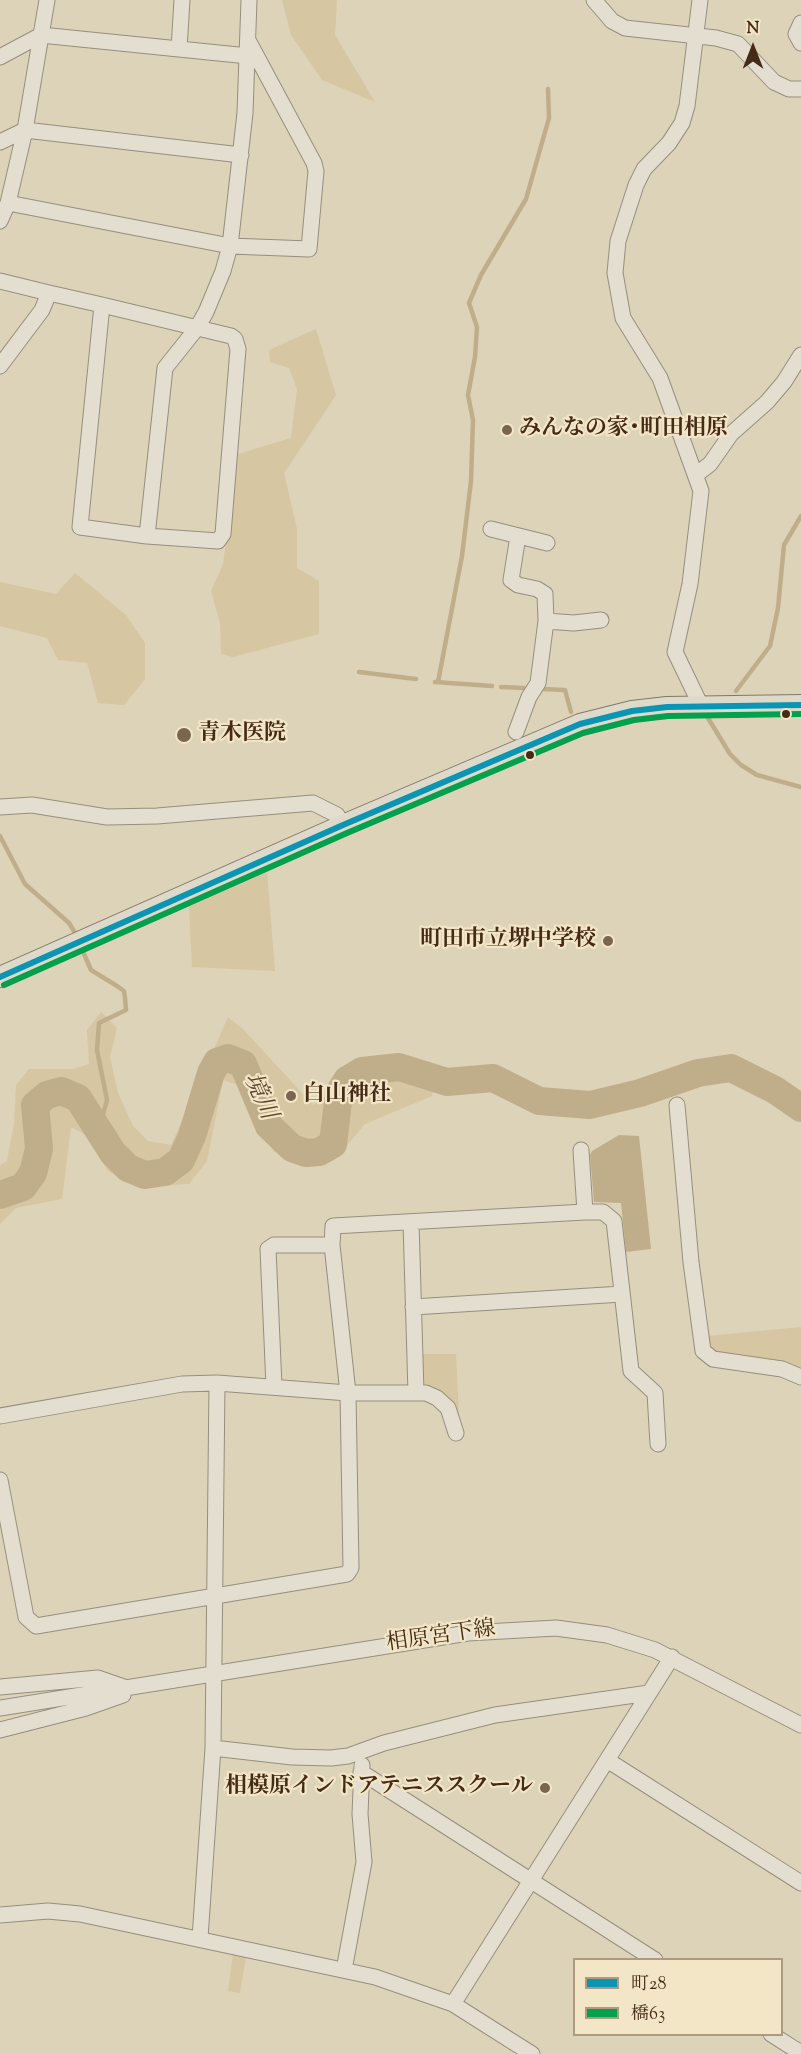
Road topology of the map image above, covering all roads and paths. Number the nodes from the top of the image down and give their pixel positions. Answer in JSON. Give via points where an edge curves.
{"nodes":[{"id":1,"x":47,"y":0,"type":"edge"},
{"id":2,"x":182,"y":0,"type":"edge"},
{"id":3,"x":249,"y":0,"type":"edge"},
{"id":4,"x":594,"y":0,"type":"edge"},
{"id":5,"x":700,"y":0,"type":"edge"},
{"id":6,"x":801,"y":22,"type":"edge"},
{"id":7,"x":41,"y":34,"type":"junction"},
{"id":8,"x":694,"y":36,"type":"junction"},
{"id":9,"x":801,"y":43,"type":"edge"},
{"id":10,"x":179,"y":49,"type":"junction"},
{"id":11,"x":249,"y":49,"type":"junction"},
{"id":12,"x":0,"y":57,"type":"edge"},
{"id":13,"x":801,"y":89,"type":"edge"},
{"id":14,"x":25,"y":130,"type":"junction"},
{"id":15,"x":0,"y":142,"type":"edge"},
{"id":16,"x":241,"y":155,"type":"junction"},
{"id":17,"x":8,"y":203,"type":"junction"},
{"id":18,"x":0,"y":221,"type":"edge"},
{"id":19,"x":230,"y":246,"type":"junction"},
{"id":20,"x":0,"y":281,"type":"edge"},
{"id":21,"x":49,"y":293,"type":"junction"},
{"id":22,"x":102,"y":305,"type":"junction"},
{"id":23,"x":198,"y":328,"type":"junction"},
{"id":24,"x":801,"y":355,"type":"edge"},
{"id":25,"x":0,"y":366,"type":"edge"},
{"id":26,"x":697,"y":474,"type":"junction"},
{"id":27,"x":491,"y":529,"type":"dead end"},
{"id":28,"x":147,"y":536,"type":"junction"},
{"id":29,"x":518,"y":536,"type":"junction"},
{"id":30,"x":547,"y":543,"type":"dead end"},
{"id":31,"x":601,"y":620,"type":"dead end"},
{"id":32,"x":546,"y":621,"type":"junction"},
{"id":33,"x":801,"y":705,"type":"edge"},
{"id":34,"x":701,"y":706,"type":"junction"},
{"id":35,"x":516,"y":732,"type":"dead end"},
{"id":36,"x":0,"y":807,"type":"edge"},
{"id":37,"x":343,"y":825,"type":"junction"},
{"id":38,"x":0,"y":977,"type":"edge"},
{"id":39,"x":677,"y":1105,"type":"dead end"},
{"id":40,"x":581,"y":1150,"type":"dead end"},
{"id":41,"x":585,"y":1212,"type":"junction"},
{"id":42,"x":411,"y":1222,"type":"junction"},
{"id":43,"x":332,"y":1245,"type":"junction"},
{"id":44,"x":622,"y":1294,"type":"junction"},
{"id":45,"x":413,"y":1307,"type":"junction"},
{"id":46,"x":801,"y":1377,"type":"edge"},
{"id":47,"x":217,"y":1383,"type":"junction"},
{"id":48,"x":274,"y":1386,"type":"junction"},
{"id":49,"x":348,"y":1393,"type":"junction"},
{"id":50,"x":416,"y":1393,"type":"junction"},
{"id":51,"x":0,"y":1416,"type":"edge"},
{"id":52,"x":456,"y":1433,"type":"dead end"},
{"id":53,"x":658,"y":1444,"type":"dead end"},
{"id":54,"x":0,"y":1480,"type":"edge"},
{"id":55,"x":215,"y":1595,"type":"junction"},
{"id":56,"x":672,"y":1657,"type":"junction"},
{"id":57,"x":215,"y":1674,"type":"junction"},
{"id":58,"x":151,"y":1684,"type":"junction"},
{"id":59,"x":0,"y":1687,"type":"edge"},
{"id":60,"x":125,"y":1688,"type":"junction"},
{"id":61,"x":649,"y":1693,"type":"junction"},
{"id":62,"x":0,"y":1708,"type":"edge"},
{"id":63,"x":801,"y":1725,"type":"edge"},
{"id":64,"x":0,"y":1730,"type":"edge"},
{"id":65,"x":213,"y":1748,"type":"junction"},
{"id":66,"x":365,"y":1750,"type":"junction"},
{"id":67,"x":607,"y":1760,"type":"junction"},
{"id":68,"x":361,"y":1772,"type":"junction"},
{"id":69,"x":531,"y":1880,"type":"junction"},
{"id":70,"x":801,"y":1884,"type":"edge"},
{"id":71,"x":0,"y":1915,"type":"edge"},
{"id":72,"x":200,"y":1938,"type":"junction"},
{"id":73,"x":653,"y":1958,"type":"edge"},
{"id":74,"x":344,"y":1970,"type":"junction"},
{"id":75,"x":453,"y":2004,"type":"junction"},
{"id":76,"x":774,"y":2036,"type":"edge"},
{"id":77,"x":797,"y":2049,"type":"edge"},
{"id":78,"x":532,"y":2054,"type":"edge"}],
"edges":[{"from":1,"to":7,"type":"street"},
{"from":2,"to":10,"type":"street"},
{"from":3,"to":11,"type":"street"},
{"from":4,"to":8,"type":"street","via":[[618,26]]},
{"from":5,"to":8,"type":"street"},
{"from":6,"to":9,"type":"street","via":[[796,34]]},
{"from":7,"to":10,"type":"street"},
{"from":7,"to":12,"type":"street"},
{"from":7,"to":14,"type":"street"},
{"from":8,"to":13,"type":"street","via":[[738,44],[774,82],[789,89]]},
{"from":8,"to":26,"type":"street","via":[[682,123],[644,169],[636,185],[618,241],[615,273],[623,318],[660,378]]},
{"from":10,"to":11,"type":"street"},
{"from":11,"to":16,"type":"street"},
{"from":11,"to":19,"type":"street","via":[[314,163],[309,249]]},
{"from":14,"to":15,"type":"street"},
{"from":14,"to":16,"type":"street"},
{"from":14,"to":17,"type":"street"},
{"from":16,"to":19,"type":"street"},
{"from":17,"to":18,"type":"street"},
{"from":17,"to":19,"type":"street"},
{"from":19,"to":23,"type":"street","via":[[215,293]]},
{"from":20,"to":21,"type":"street"},
{"from":21,"to":22,"type":"street"},
{"from":21,"to":25,"type":"street","via":[[42,310]]},
{"from":22,"to":23,"type":"street"},
{"from":22,"to":28,"type":"street","via":[[80,527]]},
{"from":23,"to":28,"type":"street","via":[[165,368]]},
{"from":23,"to":28,"type":"street","via":[[231,336],[237,344],[223,534],[214,543]]},
{"from":24,"to":26,"type":"street","via":[[773,395],[731,434],[710,464]]},
{"from":26,"to":34,"type":"street","via":[[701,491],[690,584],[675,652]]},
{"from":27,"to":29,"type":"street"},
{"from":29,"to":30,"type":"street"},
{"from":29,"to":32,"type":"street","via":[[511,580],[545,594]]},
{"from":31,"to":32,"type":"street"},
{"from":32,"to":35,"type":"street","via":[[538,683]]},
{"from":33,"to":34,"type":"main road"},
{"from":34,"to":37,"type":"main road","via":[[632,711],[580,724]]},
{"from":36,"to":37,"type":"street","via":[[32,805],[106,817],[313,803],[337,815]]},
{"from":37,"to":38,"type":"main road"},
{"from":39,"to":46,"type":"street","via":[[703,1351],[713,1359],[782,1369]]},
{"from":40,"to":41,"type":"street"},
{"from":41,"to":42,"type":"street"},
{"from":41,"to":44,"type":"street","via":[[603,1212],[614,1221]]},
{"from":42,"to":43,"type":"street","via":[[333,1226]]},
{"from":42,"to":45,"type":"street"},
{"from":43,"to":48,"type":"street","via":[[274,1245],[268,1250]]},
{"from":43,"to":49,"type":"street"},
{"from":44,"to":45,"type":"street"},
{"from":44,"to":53,"type":"street","via":[[631,1371],[656,1393]]},
{"from":45,"to":50,"type":"street"},
{"from":47,"to":48,"type":"street"},
{"from":47,"to":51,"type":"street","via":[[182,1384]]},
{"from":47,"to":55,"type":"street"},
{"from":48,"to":49,"type":"street"},
{"from":49,"to":50,"type":"street"},
{"from":49,"to":55,"type":"street","via":[[350,1572]]},
{"from":50,"to":52,"type":"street","via":[[432,1395],[444,1404],[453,1417]]},
{"from":54,"to":55,"type":"street","via":[[26,1617],[32,1625]]},
{"from":55,"to":57,"type":"street"},
{"from":56,"to":57,"type":"street","name":"相原宮下線","via":[[633,1642],[589,1632],[521,1628]]},
{"from":56,"to":61,"type":"street"},
{"from":56,"to":63,"type":"street","name":"相原宮下線"},
{"from":57,"to":58,"type":"street","name":"相原宮下線"},
{"from":57,"to":65,"type":"street"},
{"from":58,"to":60,"type":"street","name":"相原宮下線"},
{"from":58,"to":64,"type":"street","via":[[86,1708]]},
{"from":59,"to":60,"type":"street","via":[[98,1678]]},
{"from":60,"to":62,"type":"street","name":"相原宮下線"},
{"from":61,"to":66,"type":"street","via":[[495,1715]]},
{"from":61,"to":67,"type":"street"},
{"from":65,"to":66,"type":"street","via":[[331,1758]]},
{"from":65,"to":72,"type":"street"},
{"from":66,"to":68,"type":"street"},
{"from":67,"to":69,"type":"street"},
{"from":67,"to":70,"type":"street"},
{"from":68,"to":69,"type":"street"},
{"from":68,"to":74,"type":"street","via":[[364,1862]]},
{"from":69,"to":73,"type":"street"},
{"from":69,"to":75,"type":"street"},
{"from":71,"to":72,"type":"street","via":[[65,1912]]},
{"from":72,"to":74,"type":"street"},
{"from":74,"to":75,"type":"street"},
{"from":75,"to":78,"type":"street"},
{"from":76,"to":77,"type":"street"}]}
